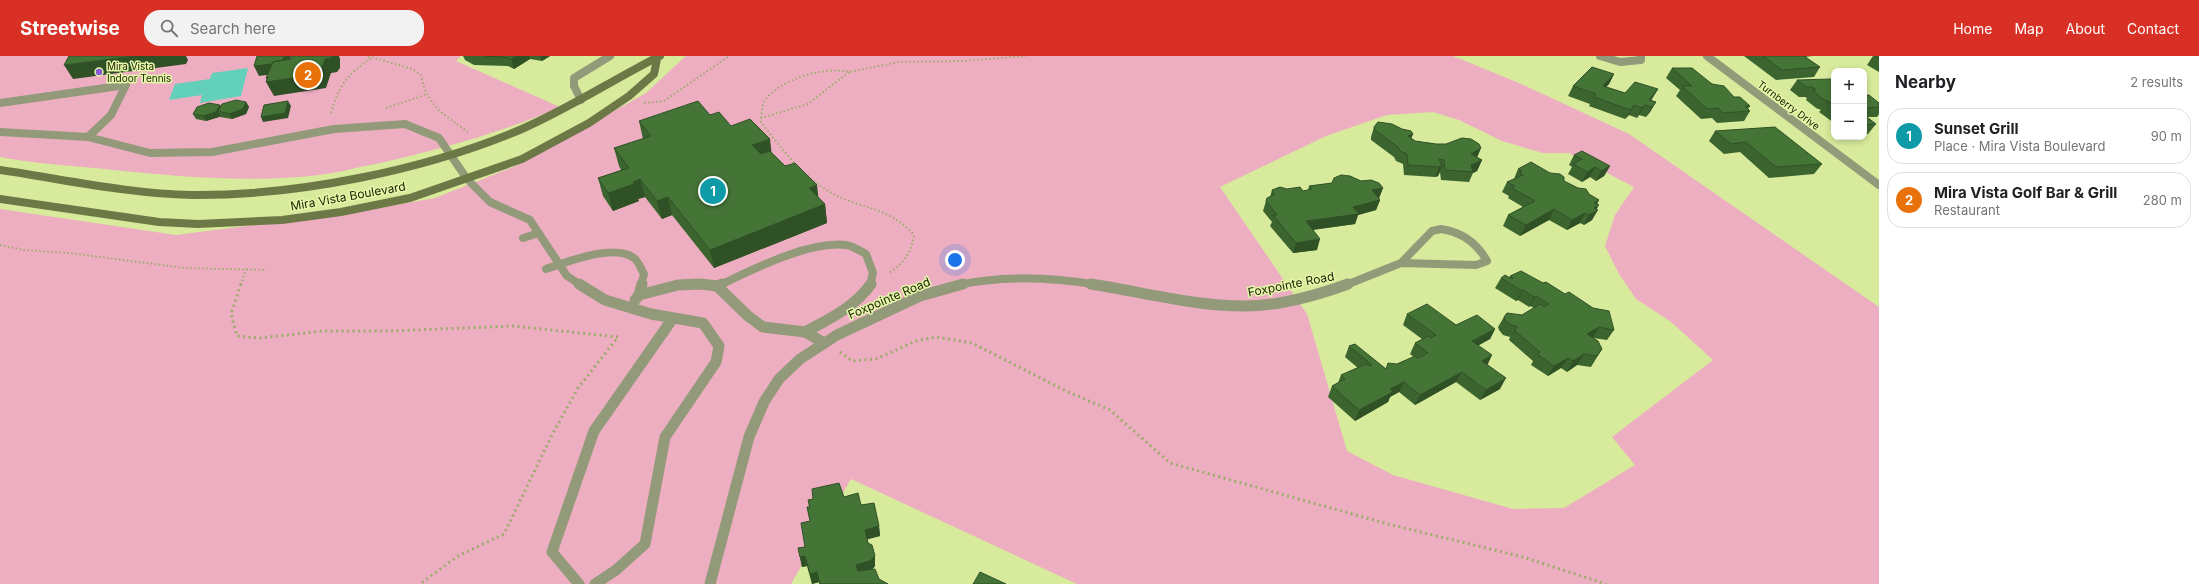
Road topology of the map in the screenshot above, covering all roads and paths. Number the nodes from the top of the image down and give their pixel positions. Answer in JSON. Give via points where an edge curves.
{"nodes":[{"id":1,"x":368,"y":56,"type":"edge"},
{"id":2,"x":610,"y":56,"type":"edge"},
{"id":3,"x":729,"y":56,"type":"edge"},
{"id":4,"x":1026,"y":56,"type":"edge"},
{"id":5,"x":1600,"y":56,"type":"edge"},
{"id":6,"x":1642,"y":56,"type":"edge"},
{"id":7,"x":1707,"y":56,"type":"edge"},
{"id":8,"x":659,"y":57,"type":"edge"},
{"id":9,"x":371,"y":58,"type":"junction"},
{"id":10,"x":849,"y":72,"type":"junction"},
{"id":11,"x":426,"y":95,"type":"junction"},
{"id":12,"x":624,"y":99,"type":"junction"},
{"id":13,"x":581,"y":100,"type":"junction"},
{"id":14,"x":0,"y":103,"type":"edge"},
{"id":15,"x":382,"y":110,"type":"dead end"},
{"id":16,"x":336,"y":118,"type":"dead end"},
{"id":17,"x":761,"y":118,"type":"junction"},
{"id":18,"x":0,"y":132,"type":"edge"},
{"id":19,"x":88,"y":137,"type":"junction"},
{"id":20,"x":483,"y":143,"type":"junction"},
{"id":21,"x":452,"y":154,"type":"junction"},
{"id":22,"x":0,"y":170,"type":"edge"},
{"id":23,"x":467,"y":179,"type":"junction"},
{"id":24,"x":1879,"y":185,"type":"edge"},
{"id":25,"x":0,"y":199,"type":"edge"},
{"id":26,"x":539,"y":233,"type":"junction"},
{"id":27,"x":523,"y":238,"type":"dead end"},
{"id":28,"x":0,"y":245,"type":"edge"},
{"id":29,"x":1401,"y":263,"type":"junction"},
{"id":30,"x":558,"y":265,"type":"junction"},
{"id":31,"x":246,"y":269,"type":"junction"},
{"id":32,"x":546,"y":269,"type":"dead end"},
{"id":33,"x":267,"y":270,"type":"dead end"},
{"id":34,"x":718,"y":286,"type":"junction"},
{"id":35,"x":868,"y":290,"type":"junction"},
{"id":36,"x":639,"y":295,"type":"junction"},
{"id":37,"x":630,"y":307,"type":"junction"},
{"id":38,"x":673,"y":318,"type":"junction"},
{"id":39,"x":805,"y":332,"type":"junction"},
{"id":40,"x":824,"y":343,"type":"junction"},
{"id":41,"x":420,"y":584,"type":"edge"},
{"id":42,"x":579,"y":584,"type":"edge"},
{"id":43,"x":595,"y":584,"type":"edge"},
{"id":44,"x":710,"y":584,"type":"edge"},
{"id":45,"x":1606,"y":584,"type":"edge"}],
"edges":[{"from":1,"to":9,"type":"path"},
{"from":2,"to":13,"type":"street","via":[[574,78],[574,86]]},
{"from":3,"to":12,"type":"path","via":[[664,101],[647,104]]},
{"from":4,"to":10,"type":"path","via":[[969,61],[899,62]]},
{"from":5,"to":6,"type":"street","via":[[1629,63],[1641,60]]},
{"from":7,"to":24,"type":"street","name":"Turnberry Drive"},
{"from":8,"to":12,"type":"street","name":"Mira Vista Boulevard","via":[[654,74]]},
{"from":8,"to":13,"type":"street","name":"Mira Vista Boulevard"},
{"from":9,"to":11,"type":"path","via":[[412,69],[421,75]]},
{"from":9,"to":16,"type":"path","via":[[337,89],[331,114]]},
{"from":10,"to":17,"type":"path","via":[[808,104]]},
{"from":10,"to":17,"type":"path","via":[[816,71],[789,82],[764,101]]},
{"from":11,"to":15,"type":"path"},
{"from":11,"to":20,"type":"path","via":[[434,106]]},
{"from":12,"to":23,"type":"street","name":"Mira Vista Boulevard","via":[[589,123],[522,159]]},
{"from":13,"to":20,"type":"street","name":"Mira Vista Boulevard","via":[[522,129]]},
{"from":14,"to":19,"type":"street","via":[[126,85],[111,115]]},
{"from":17,"to":35,"type":"path","via":[[761,122],[775,142],[802,170],[830,193],[888,212],[906,224],[914,235],[913,249],[904,263],[875,282]]},
{"from":18,"to":19,"type":"street"},
{"from":19,"to":21,"type":"street","via":[[150,153],[212,152],[334,129],[405,124],[439,138]]},
{"from":20,"to":21,"type":"street","name":"Mira Vista Boulevard"},
{"from":21,"to":22,"type":"street","name":"Mira Vista Boulevard","via":[[419,165],[358,178],[238,194],[191,196]]},
{"from":21,"to":23,"type":"street"},
{"from":23,"to":25,"type":"street","name":"Mira Vista Boulevard","via":[[410,198],[341,212],[282,220],[198,224],[158,222]]},
{"from":23,"to":26,"type":"street","via":[[490,202],[530,220]]},
{"from":26,"to":27,"type":"street"},
{"from":26,"to":30,"type":"street"},
{"from":28,"to":31,"type":"path","via":[[184,268]]},
{"from":29,"to":29,"type":"street","name":"Foxpointe Road","via":[[1476,265],[1487,261],[1484,253],[1465,236],[1441,229],[1432,231]]},
{"from":29,"to":40,"type":"street","name":"Foxpointe Road","via":[[1335,290],[1247,306],[1171,300],[1055,279],[1006,278],[928,293]]},
{"from":30,"to":32,"type":"street"},
{"from":30,"to":36,"type":"street","via":[[603,254],[622,253],[635,258],[644,274]]},
{"from":30,"to":37,"type":"street","via":[[567,276],[604,300]]},
{"from":31,"to":33,"type":"path"},
{"from":31,"to":41,"type":"path","via":[[231,314],[237,336],[260,338],[323,331],[513,326],[618,337],[578,388],[504,534],[458,556]]},
{"from":34,"to":35,"type":"street","via":[[773,262],[807,251],[846,245],[866,254],[873,275]]},
{"from":34,"to":36,"type":"street","via":[[678,285]]},
{"from":34,"to":39,"type":"street","via":[[762,327]]},
{"from":35,"to":39,"type":"street","via":[[846,308]]},
{"from":36,"to":37,"type":"street"},
{"from":37,"to":38,"type":"street"},
{"from":38,"to":42,"type":"street","via":[[594,431],[552,552]]},
{"from":38,"to":43,"type":"street","via":[[703,323],[719,346],[716,362],[664,437],[645,544],[616,570]]},
{"from":39,"to":40,"type":"street"},
{"from":40,"to":44,"type":"street","name":"Foxpointe Road","via":[[799,358],[769,392],[756,420],[742,462]]},
{"from":40,"to":45,"type":"path","via":[[852,361],[876,359],[916,341],[936,337],[972,343],[1066,391],[1110,410],[1170,463],[1388,524],[1523,557]]}]}
